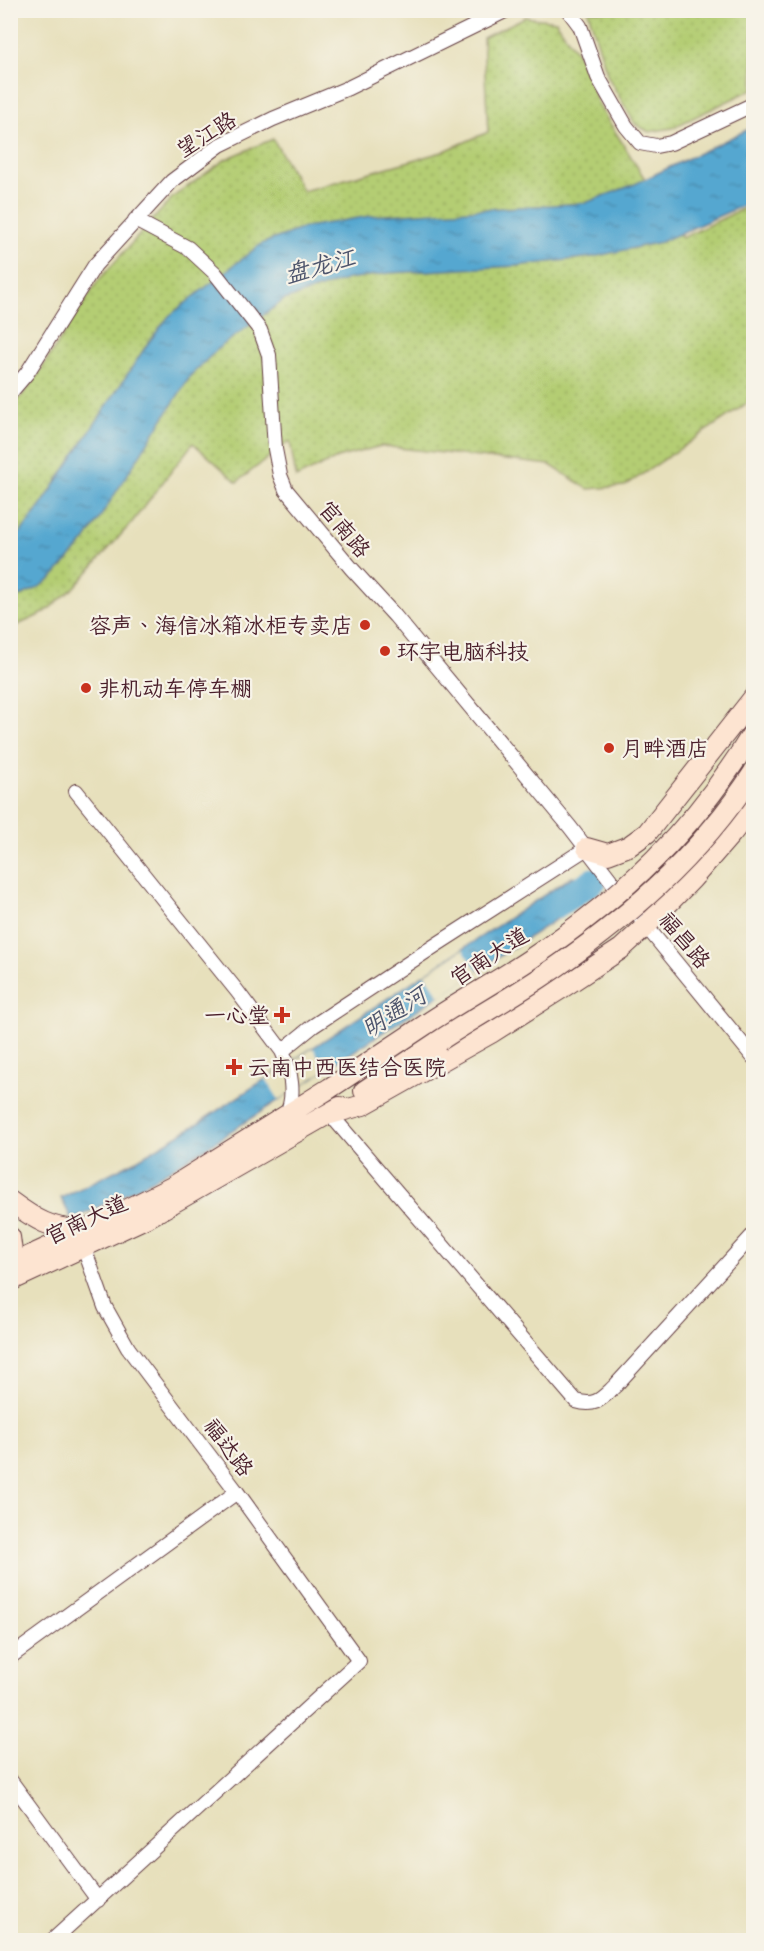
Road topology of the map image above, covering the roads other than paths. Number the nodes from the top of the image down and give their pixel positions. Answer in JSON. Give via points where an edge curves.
{"nodes":[{"id":1,"x":507,"y":10,"type":"edge"},
{"id":2,"x":568,"y":10,"type":"edge"},
{"id":3,"x":753,"y":104,"type":"edge"},
{"id":4,"x":135,"y":220,"type":"junction"},
{"id":5,"x":10,"y":393,"type":"edge"},
{"id":6,"x":753,"y":697,"type":"edge"},
{"id":7,"x":748,"y":719,"type":"edge"},
{"id":8,"x":753,"y":731,"type":"edge"},
{"id":9,"x":753,"y":772,"type":"edge"},
{"id":10,"x":76,"y":791,"type":"dead end"},
{"id":11,"x":753,"y":805,"type":"edge"},
{"id":12,"x":587,"y":848,"type":"junction"},
{"id":13,"x":646,"y":926,"type":"junction"},
{"id":14,"x":285,"y":1056,"type":"junction"},
{"id":15,"x":753,"y":1058,"type":"edge"},
{"id":16,"x":330,"y":1114,"type":"junction"},
{"id":17,"x":286,"y":1116,"type":"junction"},
{"id":18,"x":10,"y":1201,"type":"edge"},
{"id":19,"x":90,"y":1228,"type":"junction"},
{"id":20,"x":753,"y":1234,"type":"edge"},
{"id":21,"x":10,"y":1237,"type":"edge"},
{"id":22,"x":84,"y":1248,"type":"junction"},
{"id":23,"x":10,"y":1258,"type":"edge"},
{"id":24,"x":10,"y":1265,"type":"edge"},
{"id":25,"x":10,"y":1281,"type":"edge"},
{"id":26,"x":237,"y":1492,"type":"junction"},
{"id":27,"x":10,"y":1658,"type":"edge"},
{"id":28,"x":10,"y":1780,"type":"edge"},
{"id":29,"x":98,"y":1900,"type":"junction"},
{"id":30,"x":53,"y":1941,"type":"edge"}],
"edges":[{"from":1,"to":4,"type":"street","name":"望江路","via":[[220,145],[172,181]]},
{"from":2,"to":3,"type":"street","via":[[580,26],[598,77],[640,143],[671,143]]},
{"from":4,"to":5,"type":"street","name":"望江路","via":[[95,265],[27,373]]},
{"from":4,"to":12,"type":"street","name":"官南路","via":[[188,248],[215,273],[260,330],[269,355],[275,449],[286,490]]},
{"from":6,"to":7,"type":"main road"},
{"from":7,"to":12,"type":"main road","via":[[647,833],[608,854]]},
{"from":8,"to":17,"type":"main road","name":"官南大道","bridge":true,"via":[[702,808],[627,886],[544,949]]},
{"from":9,"to":16,"type":"main road","name":"官南大道","bridge":true,"via":[[704,839],[641,902],[565,961]]},
{"from":10,"to":14,"type":"street"},
{"from":11,"to":13,"type":"main road","via":[[692,879]]},
{"from":12,"to":13,"type":"street","name":"福昌路"},
{"from":12,"to":14,"type":"street","via":[[313,1026]]},
{"from":13,"to":15,"type":"street","name":"福昌路"},
{"from":13,"to":16,"type":"main road","via":[[621,949],[491,1033],[363,1105]]},
{"from":14,"to":17,"type":"street","via":[[292,1096]]},
{"from":16,"to":20,"type":"street","via":[[576,1401],[588,1405],[615,1386]]},
{"from":16,"to":22,"type":"main road","name":"官南大道","via":[[150,1216]]},
{"from":17,"to":19,"type":"main road","name":"官南大道","via":[[172,1186]]},
{"from":18,"to":19,"type":"main road","via":[[35,1219],[60,1228]]},
{"from":19,"to":24,"type":"main road","name":"官南大道"},
{"from":21,"to":23,"type":"main road"},
{"from":22,"to":25,"type":"main road","name":"官南大道"},
{"from":22,"to":26,"type":"street","name":"福达路","via":[[105,1307],[128,1348]]},
{"from":26,"to":27,"type":"street"},
{"from":26,"to":29,"type":"street","name":"福达路","via":[[359,1661]]},
{"from":28,"to":29,"type":"street"},
{"from":29,"to":30,"type":"street"}]}
